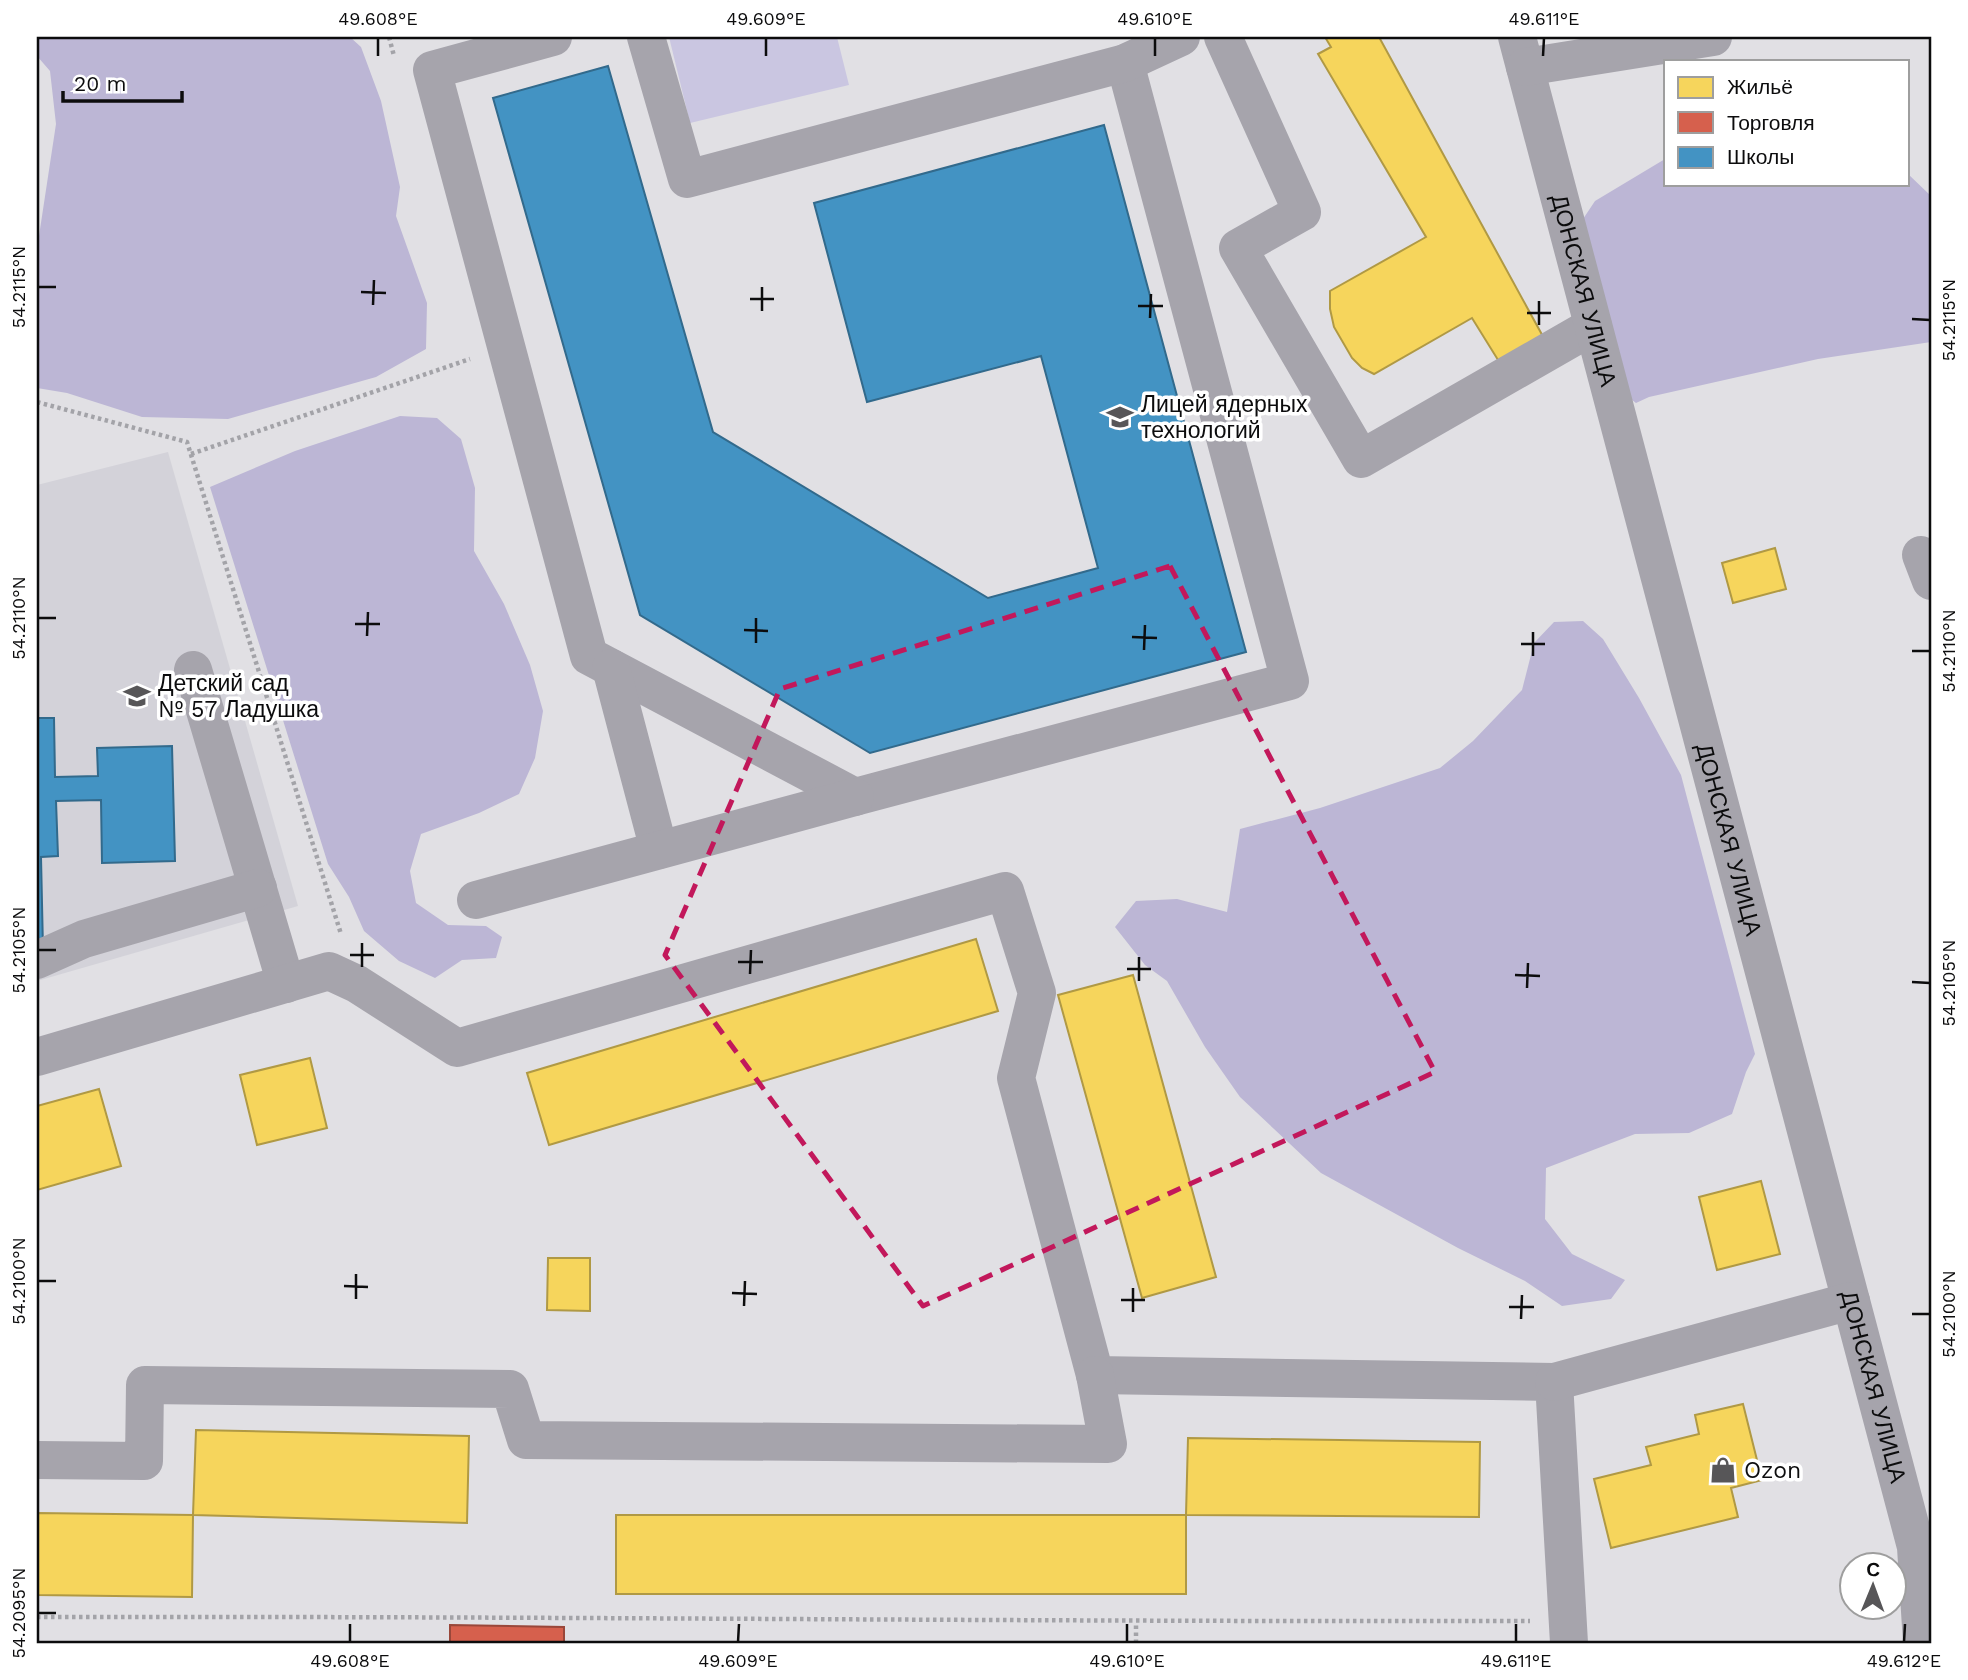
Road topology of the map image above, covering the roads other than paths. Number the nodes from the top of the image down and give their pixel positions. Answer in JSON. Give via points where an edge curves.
{"nodes":[{"id":1,"x":553,"y":37,"type":"edge"},
{"id":2,"x":646,"y":37,"type":"edge"},
{"id":3,"x":1181,"y":37,"type":"edge"},
{"id":4,"x":1223,"y":37,"type":"edge"},
{"id":5,"x":1713,"y":37,"type":"edge"},
{"id":6,"x":1521,"y":52,"type":"edge"},
{"id":7,"x":1125,"y":63,"type":"junction"},
{"id":8,"x":1593,"y":326,"type":"junction"},
{"id":9,"x":611,"y":668,"type":"junction"},
{"id":10,"x":193,"y":670,"type":"dead end"},
{"id":11,"x":855,"y":797,"type":"junction"},
{"id":12,"x":659,"y":850,"type":"junction"},
{"id":13,"x":258,"y":888,"type":"junction"},
{"id":14,"x":476,"y":900,"type":"dead end"},
{"id":15,"x":37,"y":960,"type":"edge"},
{"id":16,"x":286,"y":984,"type":"junction"},
{"id":17,"x":37,"y":1057,"type":"edge"},
{"id":18,"x":1851,"y":1301,"type":"junction"},
{"id":19,"x":1095,"y":1375,"type":"junction"},
{"id":20,"x":1554,"y":1382,"type":"junction"},
{"id":21,"x":37,"y":1460,"type":"edge"},
{"id":22,"x":1568,"y":1632,"type":"edge"},
{"id":23,"x":1922,"y":1643,"type":"edge"}],
"edges":[{"from":1,"to":9,"type":"street","via":[[432,70],[589,656]]},
{"from":2,"to":7,"type":"street","via":[[687,178]]},
{"from":3,"to":7,"type":"street"},
{"from":4,"to":8,"type":"street","via":[[1303,212],[1238,248],[1362,459]]},
{"from":5,"to":6,"type":"street"},
{"from":6,"to":8,"type":"street","name":"ДОНСКАЯ УЛИЦА"},
{"from":7,"to":11,"type":"street","via":[[1290,681]]},
{"from":8,"to":18,"type":"street","name":"ДОНСКАЯ УЛИЦА"},
{"from":9,"to":11,"type":"street"},
{"from":9,"to":12,"type":"street"},
{"from":10,"to":13,"type":"street"},
{"from":11,"to":12,"type":"street"},
{"from":12,"to":14,"type":"street"},
{"from":13,"to":15,"type":"street","via":[[84,939]]},
{"from":13,"to":16,"type":"street"},
{"from":16,"to":17,"type":"street"},
{"from":16,"to":19,"type":"street","via":[[328,971],[357,984],[457,1048],[1005,891],[1037,993],[1016,1078]]},
{"from":18,"to":20,"type":"street"},
{"from":18,"to":23,"type":"street","name":"ДОНСКАЯ УЛИЦА","via":[[1916,1547]]},
{"from":19,"to":20,"type":"street"},
{"from":19,"to":21,"type":"street","via":[[1108,1444],[526,1440],[510,1390],[145,1385],[144,1461]]},
{"from":20,"to":22,"type":"street"}]}
